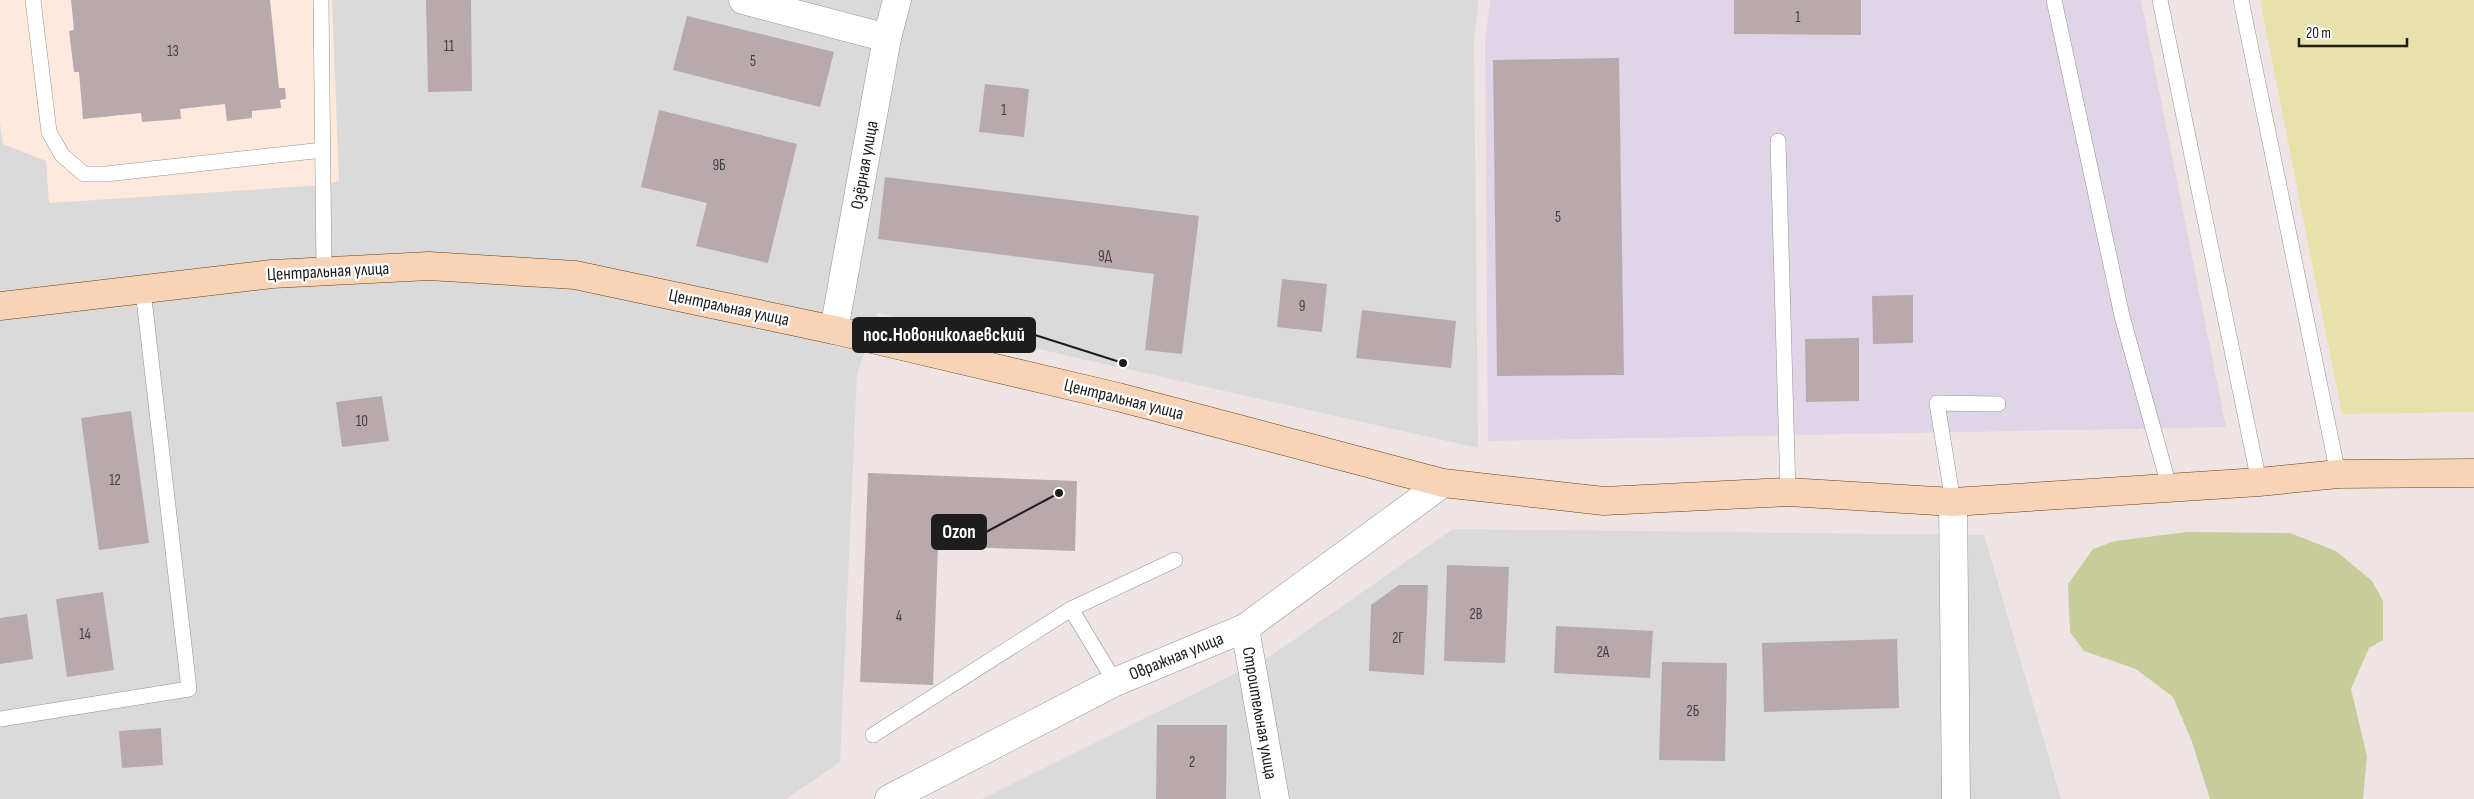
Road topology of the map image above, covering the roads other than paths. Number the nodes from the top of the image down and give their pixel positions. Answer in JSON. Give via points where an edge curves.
{"nodes":[{"id":1,"x":32,"y":0,"type":"edge"},
{"id":2,"x":321,"y":0,"type":"edge"},
{"id":3,"x":743,"y":0,"type":"edge"},
{"id":4,"x":897,"y":0,"type":"edge"},
{"id":5,"x":2054,"y":0,"type":"edge"},
{"id":6,"x":2160,"y":0,"type":"edge"},
{"id":7,"x":2241,"y":0,"type":"edge"},
{"id":8,"x":887,"y":38,"type":"junction"},
{"id":9,"x":1778,"y":142,"type":"dead end"},
{"id":10,"x":323,"y":150,"type":"junction"},
{"id":11,"x":324,"y":271,"type":"junction"},
{"id":12,"x":142,"y":290,"type":"junction"},
{"id":13,"x":0,"y":306,"type":"edge"},
{"id":14,"x":834,"y":330,"type":"junction"},
{"id":15,"x":1998,"y":404,"type":"dead end"},
{"id":16,"x":2474,"y":473,"type":"edge"},
{"id":17,"x":2338,"y":474,"type":"junction"},
{"id":18,"x":2259,"y":482,"type":"junction"},
{"id":19,"x":1443,"y":483,"type":"junction"},
{"id":20,"x":2169,"y":486,"type":"junction"},
{"id":21,"x":1788,"y":492,"type":"junction"},
{"id":22,"x":1952,"y":502,"type":"junction"},
{"id":23,"x":1175,"y":560,"type":"dead end"},
{"id":24,"x":1071,"y":609,"type":"junction"},
{"id":25,"x":1245,"y":628,"type":"junction"},
{"id":26,"x":1115,"y":682,"type":"junction"},
{"id":27,"x":0,"y":719,"type":"edge"},
{"id":28,"x":873,"y":735,"type":"dead end"},
{"id":29,"x":896,"y":797,"type":"edge"},
{"id":30,"x":1275,"y":799,"type":"edge"},
{"id":31,"x":1956,"y":799,"type":"edge"}],
"edges":[{"from":1,"to":10,"type":"lane","via":[[49,132],[62,155],[84,174]]},
{"from":2,"to":10,"type":"lane"},
{"from":3,"to":8,"type":"street"},
{"from":4,"to":8,"type":"street","name":"Озёрная улица"},
{"from":5,"to":20,"type":"lane","via":[[2122,316]]},
{"from":6,"to":18,"type":"lane"},
{"from":7,"to":17,"type":"lane"},
{"from":8,"to":14,"type":"street","name":"Озёрная улица"},
{"from":9,"to":21,"type":"lane"},
{"from":10,"to":11,"type":"lane"},
{"from":11,"to":12,"type":"main road","name":"Центральная улица"},
{"from":11,"to":14,"type":"main road","name":"Центральная улица","via":[[429,266],[575,275]]},
{"from":12,"to":13,"type":"main road","name":"Центральная улица"},
{"from":12,"to":27,"type":"lane","via":[[189,689]]},
{"from":14,"to":19,"type":"main road","name":"Центральная улица","via":[[1118,397]]},
{"from":15,"to":22,"type":"lane","via":[[1937,403]]},
{"from":16,"to":17,"type":"main road","name":"Центральная улица"},
{"from":17,"to":18,"type":"main road","name":"Центральная улица"},
{"from":18,"to":20,"type":"main road","name":"Центральная улица"},
{"from":19,"to":21,"type":"main road","name":"Центральная улица","via":[[1604,501]]},
{"from":19,"to":25,"type":"street","name":"Овражная улица"},
{"from":20,"to":22,"type":"main road","name":"Центральная улица"},
{"from":21,"to":22,"type":"main road","name":"Центральная улица"},
{"from":22,"to":31,"type":"street"},
{"from":23,"to":24,"type":"lane"},
{"from":24,"to":26,"type":"lane"},
{"from":24,"to":28,"type":"lane"},
{"from":25,"to":26,"type":"street","name":"Овражная улица"},
{"from":25,"to":30,"type":"street","name":"Строительная улица"},
{"from":26,"to":29,"type":"street","name":"Овражная улица"}]}
